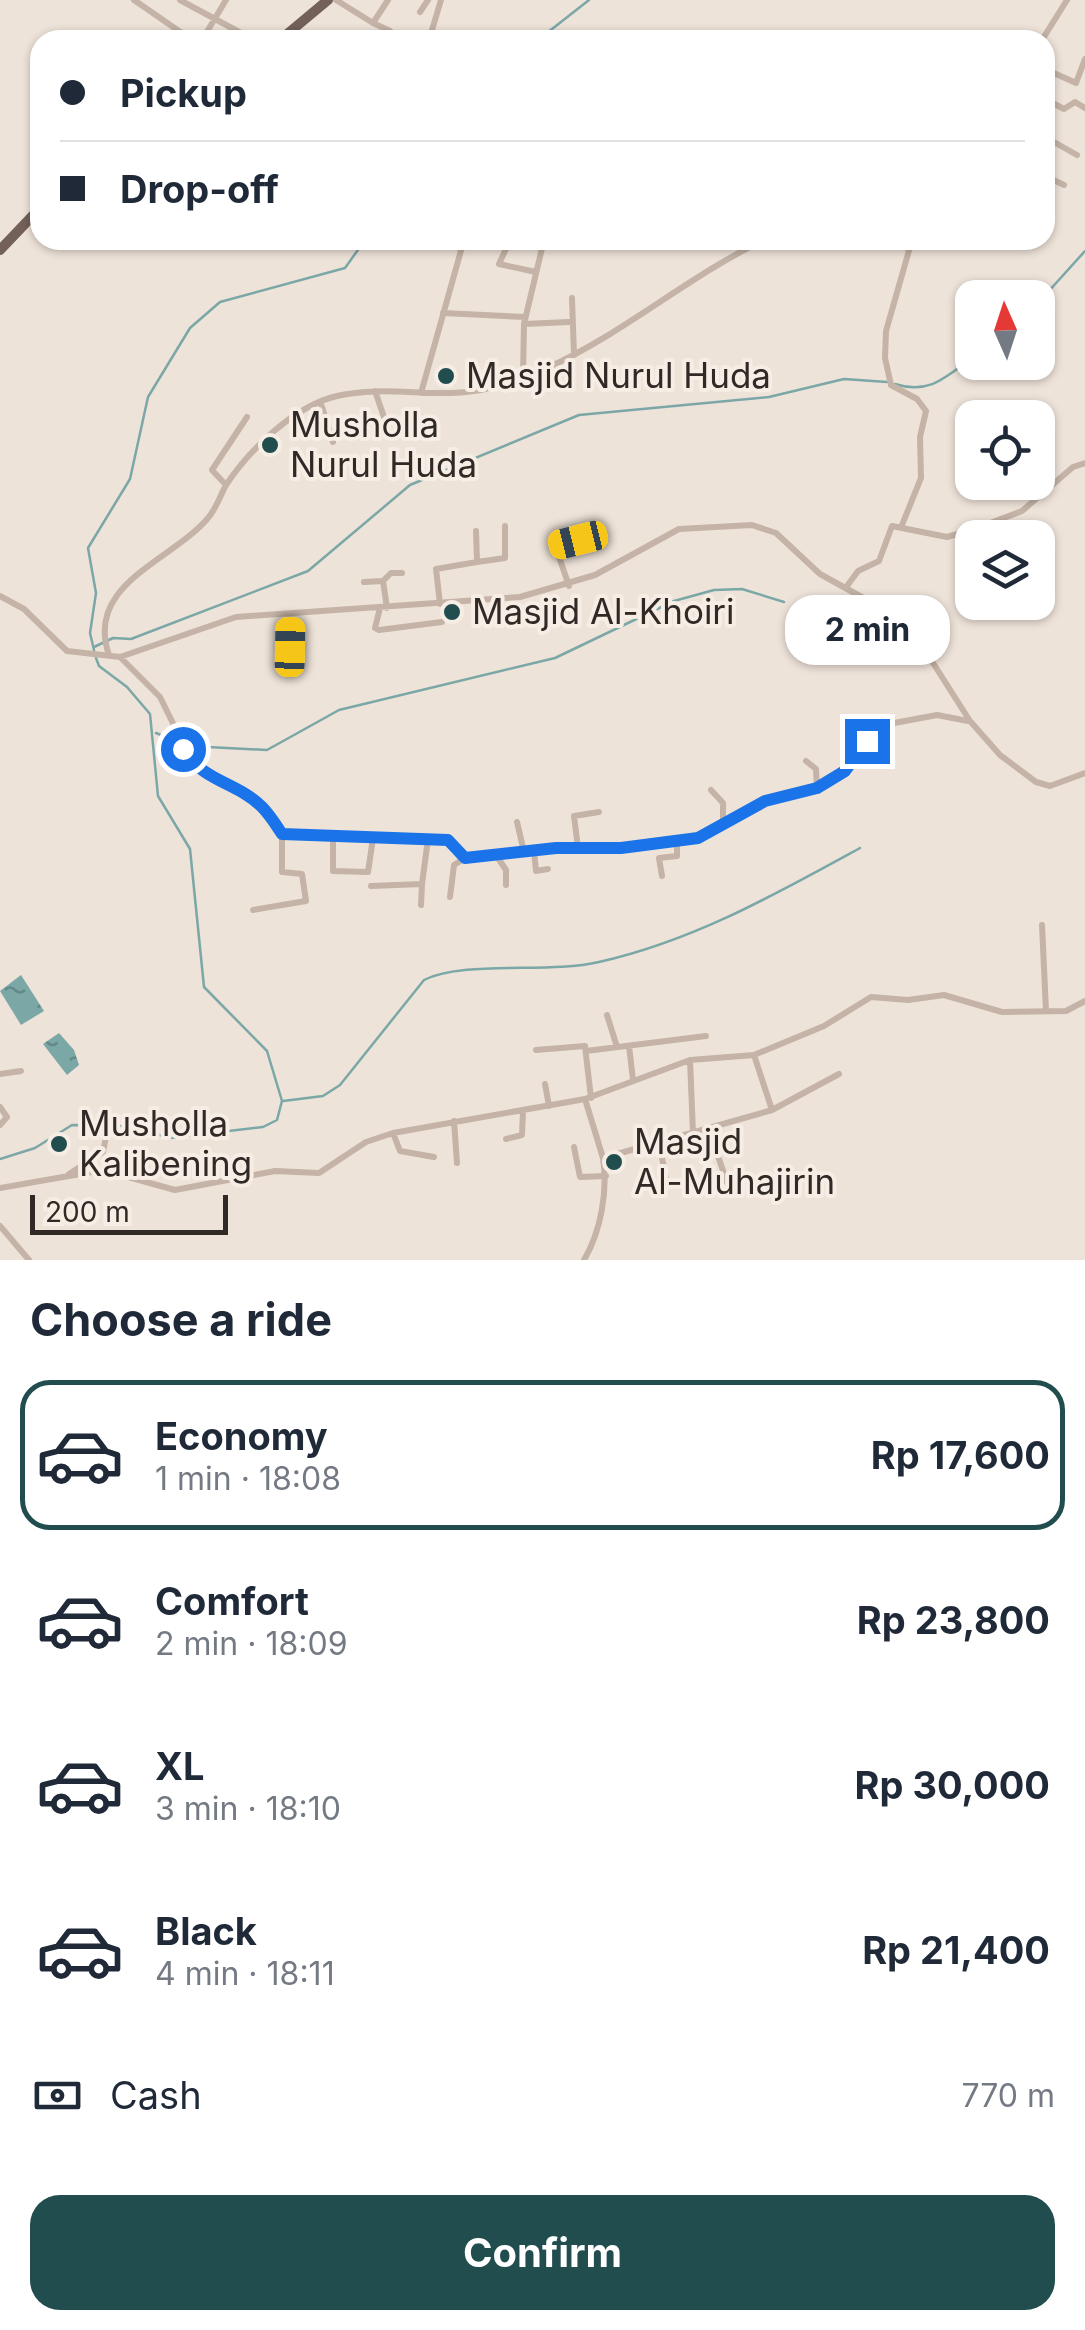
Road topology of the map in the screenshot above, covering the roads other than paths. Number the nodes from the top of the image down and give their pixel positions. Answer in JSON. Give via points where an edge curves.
{"nodes":[{"id":1,"x":134,"y":0,"type":"edge"},
{"id":2,"x":180,"y":0,"type":"edge"},
{"id":3,"x":226,"y":0,"type":"edge"},
{"id":4,"x":332,"y":0,"type":"edge"},
{"id":5,"x":388,"y":0,"type":"edge"},
{"id":6,"x":428,"y":0,"type":"edge"},
{"id":7,"x":441,"y":0,"type":"edge"},
{"id":8,"x":1067,"y":0,"type":"edge"},
{"id":9,"x":420,"y":12,"type":"dead end"},
{"id":10,"x":215,"y":18,"type":"junction"},
{"id":11,"x":373,"y":23,"type":"junction"},
{"id":12,"x":178,"y":30,"type":"edge"},
{"id":13,"x":208,"y":30,"type":"edge"},
{"id":14,"x":236,"y":30,"type":"edge"},
{"id":15,"x":293,"y":30,"type":"edge"},
{"id":16,"x":388,"y":30,"type":"edge"},
{"id":17,"x":432,"y":30,"type":"dead end"},
{"id":18,"x":1048,"y":30,"type":"edge"},
{"id":19,"x":1085,"y":59,"type":"edge"},
{"id":20,"x":1083,"y":69,"type":"edge"},
{"id":21,"x":1055,"y":74,"type":"edge"},
{"id":22,"x":1055,"y":105,"type":"edge"},
{"id":23,"x":1085,"y":108,"type":"edge"},
{"id":24,"x":1055,"y":143,"type":"edge"},
{"id":25,"x":1076,"y":155,"type":"dead end"},
{"id":26,"x":1055,"y":181,"type":"edge"},
{"id":27,"x":1064,"y":185,"type":"dead end"},
{"id":28,"x":30,"y":218,"type":"edge"},
{"id":29,"x":0,"y":250,"type":"edge"},
{"id":30,"x":461,"y":250,"type":"edge"},
{"id":31,"x":505,"y":250,"type":"edge"},
{"id":32,"x":542,"y":250,"type":"edge"},
{"id":33,"x":747,"y":250,"type":"edge"},
{"id":34,"x":909,"y":250,"type":"edge"},
{"id":35,"x":536,"y":272,"type":"junction"},
{"id":36,"x":572,"y":298,"type":"dead end"},
{"id":37,"x":444,"y":313,"type":"junction"},
{"id":38,"x":524,"y":320,"type":"junction"},
{"id":39,"x":570,"y":322,"type":"junction"},
{"id":40,"x":574,"y":354,"type":"junction"},
{"id":41,"x":523,"y":378,"type":"junction"},
{"id":42,"x":375,"y":391,"type":"junction"},
{"id":43,"x":421,"y":392,"type":"junction"},
{"id":44,"x":321,"y":404,"type":"junction"},
{"id":45,"x":246,"y":417,"type":"dead end"},
{"id":46,"x":386,"y":423,"type":"dead end"},
{"id":47,"x":333,"y":442,"type":"dead end"},
{"id":48,"x":1085,"y":463,"type":"edge"},
{"id":49,"x":226,"y":486,"type":"junction"},
{"id":50,"x":902,"y":525,"type":"junction"},
{"id":51,"x":505,"y":526,"type":"dead end"},
{"id":52,"x":476,"y":531,"type":"dead end"},
{"id":53,"x":598,"y":535,"type":"dead end"},
{"id":54,"x":477,"y":562,"type":"junction"},
{"id":55,"x":402,"y":573,"type":"dead end"},
{"id":56,"x":383,"y":581,"type":"junction"},
{"id":57,"x":364,"y":582,"type":"dead end"},
{"id":58,"x":569,"y":586,"type":"junction"},
{"id":59,"x":847,"y":586,"type":"junction"},
{"id":60,"x":0,"y":596,"type":"edge"},
{"id":61,"x":440,"y":604,"type":"junction"},
{"id":62,"x":384,"y":608,"type":"junction"},
{"id":63,"x":290,"y":616,"type":"junction"},
{"id":64,"x":442,"y":622,"type":"dead end"},
{"id":65,"x":290,"y":647,"type":"dead end"},
{"id":66,"x":105,"y":654,"type":"junction"},
{"id":67,"x":120,"y":657,"type":"junction"},
{"id":68,"x":970,"y":721,"type":"junction"},
{"id":69,"x":806,"y":760,"type":"dead end"},
{"id":70,"x":1085,"y":774,"type":"edge"},
{"id":71,"x":817,"y":788,"type":"junction"},
{"id":72,"x":711,"y":790,"type":"dead end"},
{"id":73,"x":599,"y":812,"type":"dead end"},
{"id":74,"x":517,"y":822,"type":"dead end"},
{"id":75,"x":723,"y":824,"type":"junction"},
{"id":76,"x":282,"y":834,"type":"junction"},
{"id":77,"x":333,"y":837,"type":"junction"},
{"id":78,"x":373,"y":838,"type":"junction"},
{"id":79,"x":428,"y":839,"type":"junction"},
{"id":80,"x":677,"y":842,"type":"junction"},
{"id":81,"x":578,"y":848,"type":"junction"},
{"id":82,"x":534,"y":850,"type":"junction"},
{"id":83,"x":524,"y":852,"type":"junction"},
{"id":84,"x":496,"y":854,"type":"junction"},
{"id":85,"x":465,"y":858,"type":"junction"},
{"id":86,"x":548,"y":869,"type":"dead end"},
{"id":87,"x":662,"y":876,"type":"dead end"},
{"id":88,"x":422,"y":884,"type":"junction"},
{"id":89,"x":506,"y":885,"type":"dead end"},
{"id":90,"x":371,"y":886,"type":"dead end"},
{"id":91,"x":450,"y":897,"type":"dead end"},
{"id":92,"x":422,"y":905,"type":"dead end"},
{"id":93,"x":253,"y":910,"type":"dead end"},
{"id":94,"x":1042,"y":925,"type":"dead end"},
{"id":95,"x":1085,"y":1001,"type":"edge"},
{"id":96,"x":1046,"y":1010,"type":"junction"},
{"id":97,"x":607,"y":1015,"type":"dead end"},
{"id":98,"x":706,"y":1036,"type":"dead end"},
{"id":99,"x":629,"y":1046,"type":"junction"},
{"id":100,"x":616,"y":1048,"type":"junction"},
{"id":101,"x":536,"y":1050,"type":"dead end"},
{"id":102,"x":586,"y":1051,"type":"junction"},
{"id":103,"x":754,"y":1055,"type":"junction"},
{"id":104,"x":690,"y":1060,"type":"junction"},
{"id":105,"x":21,"y":1072,"type":"dead end"},
{"id":106,"x":0,"y":1074,"type":"edge"},
{"id":107,"x":839,"y":1074,"type":"dead end"},
{"id":108,"x":633,"y":1080,"type":"junction"},
{"id":109,"x":545,"y":1084,"type":"dead end"},
{"id":110,"x":588,"y":1098,"type":"junction"},
{"id":111,"x":549,"y":1106,"type":"junction"},
{"id":112,"x":0,"y":1107,"type":"edge"},
{"id":113,"x":772,"y":1110,"type":"junction"},
{"id":114,"x":523,"y":1112,"type":"junction"},
{"id":115,"x":454,"y":1122,"type":"junction"},
{"id":116,"x":0,"y":1125,"type":"edge"},
{"id":117,"x":709,"y":1130,"type":"junction"},
{"id":118,"x":106,"y":1132,"type":"dead end"},
{"id":119,"x":393,"y":1133,"type":"junction"},
{"id":120,"x":693,"y":1134,"type":"junction"},
{"id":121,"x":506,"y":1138,"type":"dead end"},
{"id":122,"x":660,"y":1142,"type":"junction"},
{"id":123,"x":574,"y":1147,"type":"dead end"},
{"id":124,"x":434,"y":1157,"type":"dead end"},
{"id":125,"x":602,"y":1158,"type":"junction"},
{"id":126,"x":457,"y":1162,"type":"dead end"},
{"id":127,"x":133,"y":1163,"type":"dead end"},
{"id":128,"x":103,"y":1170,"type":"junction"},
{"id":129,"x":68,"y":1175,"type":"junction"},
{"id":130,"x":606,"y":1176,"type":"junction"},
{"id":131,"x":666,"y":1179,"type":"dead end"},
{"id":132,"x":0,"y":1188,"type":"edge"},
{"id":133,"x":729,"y":1188,"type":"dead end"},
{"id":134,"x":0,"y":1226,"type":"edge"},
{"id":135,"x":29,"y":1260,"type":"edge"},
{"id":136,"x":584,"y":1260,"type":"edge"}],
"edges":[{"from":1,"to":12,"type":"street"},
{"from":2,"to":10,"type":"street"},
{"from":3,"to":10,"type":"street"},
{"from":4,"to":11,"type":"street"},
{"from":4,"to":15,"type":"main road"},
{"from":5,"to":11,"type":"street"},
{"from":6,"to":9,"type":"street"},
{"from":7,"to":17,"type":"street"},
{"from":8,"to":18,"type":"street"},
{"from":10,"to":13,"type":"street"},
{"from":10,"to":14,"type":"street"},
{"from":11,"to":16,"type":"street"},
{"from":19,"to":20,"type":"street"},
{"from":20,"to":21,"type":"street","via":[[1076,83]]},
{"from":22,"to":23,"type":"street"},
{"from":24,"to":25,"type":"street"},
{"from":26,"to":27,"type":"street"},
{"from":28,"to":29,"type":"main road"},
{"from":30,"to":37,"type":"street"},
{"from":31,"to":35,"type":"street","via":[[499,264]]},
{"from":32,"to":35,"type":"street"},
{"from":33,"to":40,"type":"street"},
{"from":34,"to":50,"type":"street","via":[[885,344],[890,385],[918,399],[926,411],[921,478]]},
{"from":35,"to":38,"type":"street"},
{"from":36,"to":39,"type":"street"},
{"from":37,"to":38,"type":"street"},
{"from":37,"to":43,"type":"street"},
{"from":38,"to":39,"type":"street"},
{"from":38,"to":41,"type":"street"},
{"from":39,"to":40,"type":"street"},
{"from":40,"to":41,"type":"street"},
{"from":41,"to":43,"type":"street","via":[[456,393]]},
{"from":42,"to":43,"type":"street"},
{"from":42,"to":44,"type":"street"},
{"from":42,"to":46,"type":"street"},
{"from":44,"to":47,"type":"street"},
{"from":44,"to":49,"type":"street","via":[[285,423]]},
{"from":45,"to":49,"type":"street","via":[[212,470]]},
{"from":48,"to":50,"type":"street","via":[[998,522],[946,537]]},
{"from":49,"to":66,"type":"street","via":[[208,518],[127,583],[104,619]]},
{"from":50,"to":59,"type":"street","via":[[890,530],[879,561],[858,571]]},
{"from":51,"to":54,"type":"street","via":[[505,558]]},
{"from":52,"to":54,"type":"street"},
{"from":53,"to":58,"type":"street","via":[[556,548]]},
{"from":54,"to":61,"type":"street","via":[[436,569]]},
{"from":55,"to":56,"type":"street"},
{"from":56,"to":57,"type":"street"},
{"from":56,"to":62,"type":"street"},
{"from":58,"to":59,"type":"street","via":[[669,534],[730,524],[776,532],[820,574]]},
{"from":58,"to":61,"type":"street","via":[[499,601]]},
{"from":59,"to":68,"type":"street","via":[[919,641]]},
{"from":60,"to":66,"type":"street","via":[[34,616],[67,651]]},
{"from":61,"to":62,"type":"street"},
{"from":62,"to":63,"type":"street"},
{"from":62,"to":64,"type":"street","via":[[379,630]]},
{"from":63,"to":65,"type":"street"},
{"from":63,"to":67,"type":"street","via":[[223,620]]},
{"from":66,"to":67,"type":"street"},
{"from":67,"to":76,"type":"street","via":[[160,697],[194,766],[262,806]]},
{"from":68,"to":70,"type":"street","via":[[1036,782],[1066,784]]},
{"from":68,"to":71,"type":"street","via":[[937,716],[889,724],[845,771]]},
{"from":69,"to":71,"type":"street","via":[[816,769]]},
{"from":71,"to":75,"type":"street","via":[[765,801]]},
{"from":72,"to":75,"type":"street","via":[[723,803]]},
{"from":73,"to":81,"type":"street","via":[[574,816]]},
{"from":74,"to":83,"type":"street"},
{"from":75,"to":80,"type":"street"},
{"from":76,"to":77,"type":"street"},
{"from":76,"to":93,"type":"street","via":[[282,872],[302,874],[306,901]]},
{"from":77,"to":78,"type":"street"},
{"from":77,"to":78,"type":"street","via":[[332,871],[339,874],[368,872]]},
{"from":78,"to":79,"type":"street"},
{"from":79,"to":85,"type":"street","via":[[453,842]]},
{"from":79,"to":88,"type":"street"},
{"from":80,"to":81,"type":"street"},
{"from":80,"to":87,"type":"street","via":[[676,856],[659,858]]},
{"from":81,"to":82,"type":"street"},
{"from":82,"to":83,"type":"street"},
{"from":82,"to":86,"type":"street","via":[[534,869]]},
{"from":83,"to":84,"type":"street"},
{"from":84,"to":85,"type":"street"},
{"from":84,"to":89,"type":"street"},
{"from":85,"to":91,"type":"street","via":[[454,865]]},
{"from":88,"to":90,"type":"street"},
{"from":88,"to":92,"type":"street"},
{"from":94,"to":96,"type":"street"},
{"from":95,"to":96,"type":"street"},
{"from":96,"to":103,"type":"street","via":[[1002,1012],[944,995],[871,997],[824,1026]]},
{"from":97,"to":100,"type":"street"},
{"from":98,"to":99,"type":"street"},
{"from":99,"to":100,"type":"street"},
{"from":99,"to":108,"type":"street"},
{"from":100,"to":102,"type":"street"},
{"from":101,"to":102,"type":"street"},
{"from":102,"to":110,"type":"street"},
{"from":103,"to":104,"type":"street"},
{"from":103,"to":113,"type":"street"},
{"from":104,"to":108,"type":"street"},
{"from":104,"to":120,"type":"street"},
{"from":105,"to":106,"type":"street"},
{"from":107,"to":113,"type":"street"},
{"from":108,"to":110,"type":"street"},
{"from":109,"to":111,"type":"street"},
{"from":110,"to":111,"type":"street"},
{"from":110,"to":125,"type":"street"},
{"from":111,"to":114,"type":"street"},
{"from":112,"to":116,"type":"street","via":[[7,1117]]},
{"from":113,"to":117,"type":"street"},
{"from":114,"to":115,"type":"street"},
{"from":114,"to":121,"type":"street","via":[[522,1135]]},
{"from":115,"to":119,"type":"street"},
{"from":115,"to":126,"type":"street"},
{"from":117,"to":120,"type":"street"},
{"from":117,"to":133,"type":"street"},
{"from":118,"to":129,"type":"street","via":[[102,1152]]},
{"from":119,"to":124,"type":"street","via":[[400,1151]]},
{"from":119,"to":128,"type":"street","via":[[366,1142],[319,1174],[275,1171],[176,1190]]},
{"from":120,"to":122,"type":"street"},
{"from":122,"to":125,"type":"street"},
{"from":122,"to":131,"type":"street"},
{"from":123,"to":130,"type":"street","via":[[580,1176]]},
{"from":125,"to":130,"type":"street"},
{"from":127,"to":128,"type":"street"},
{"from":128,"to":129,"type":"street"},
{"from":129,"to":132,"type":"street"},
{"from":130,"to":136,"type":"street","via":[[597,1237]]},
{"from":134,"to":135,"type":"street"}]}
